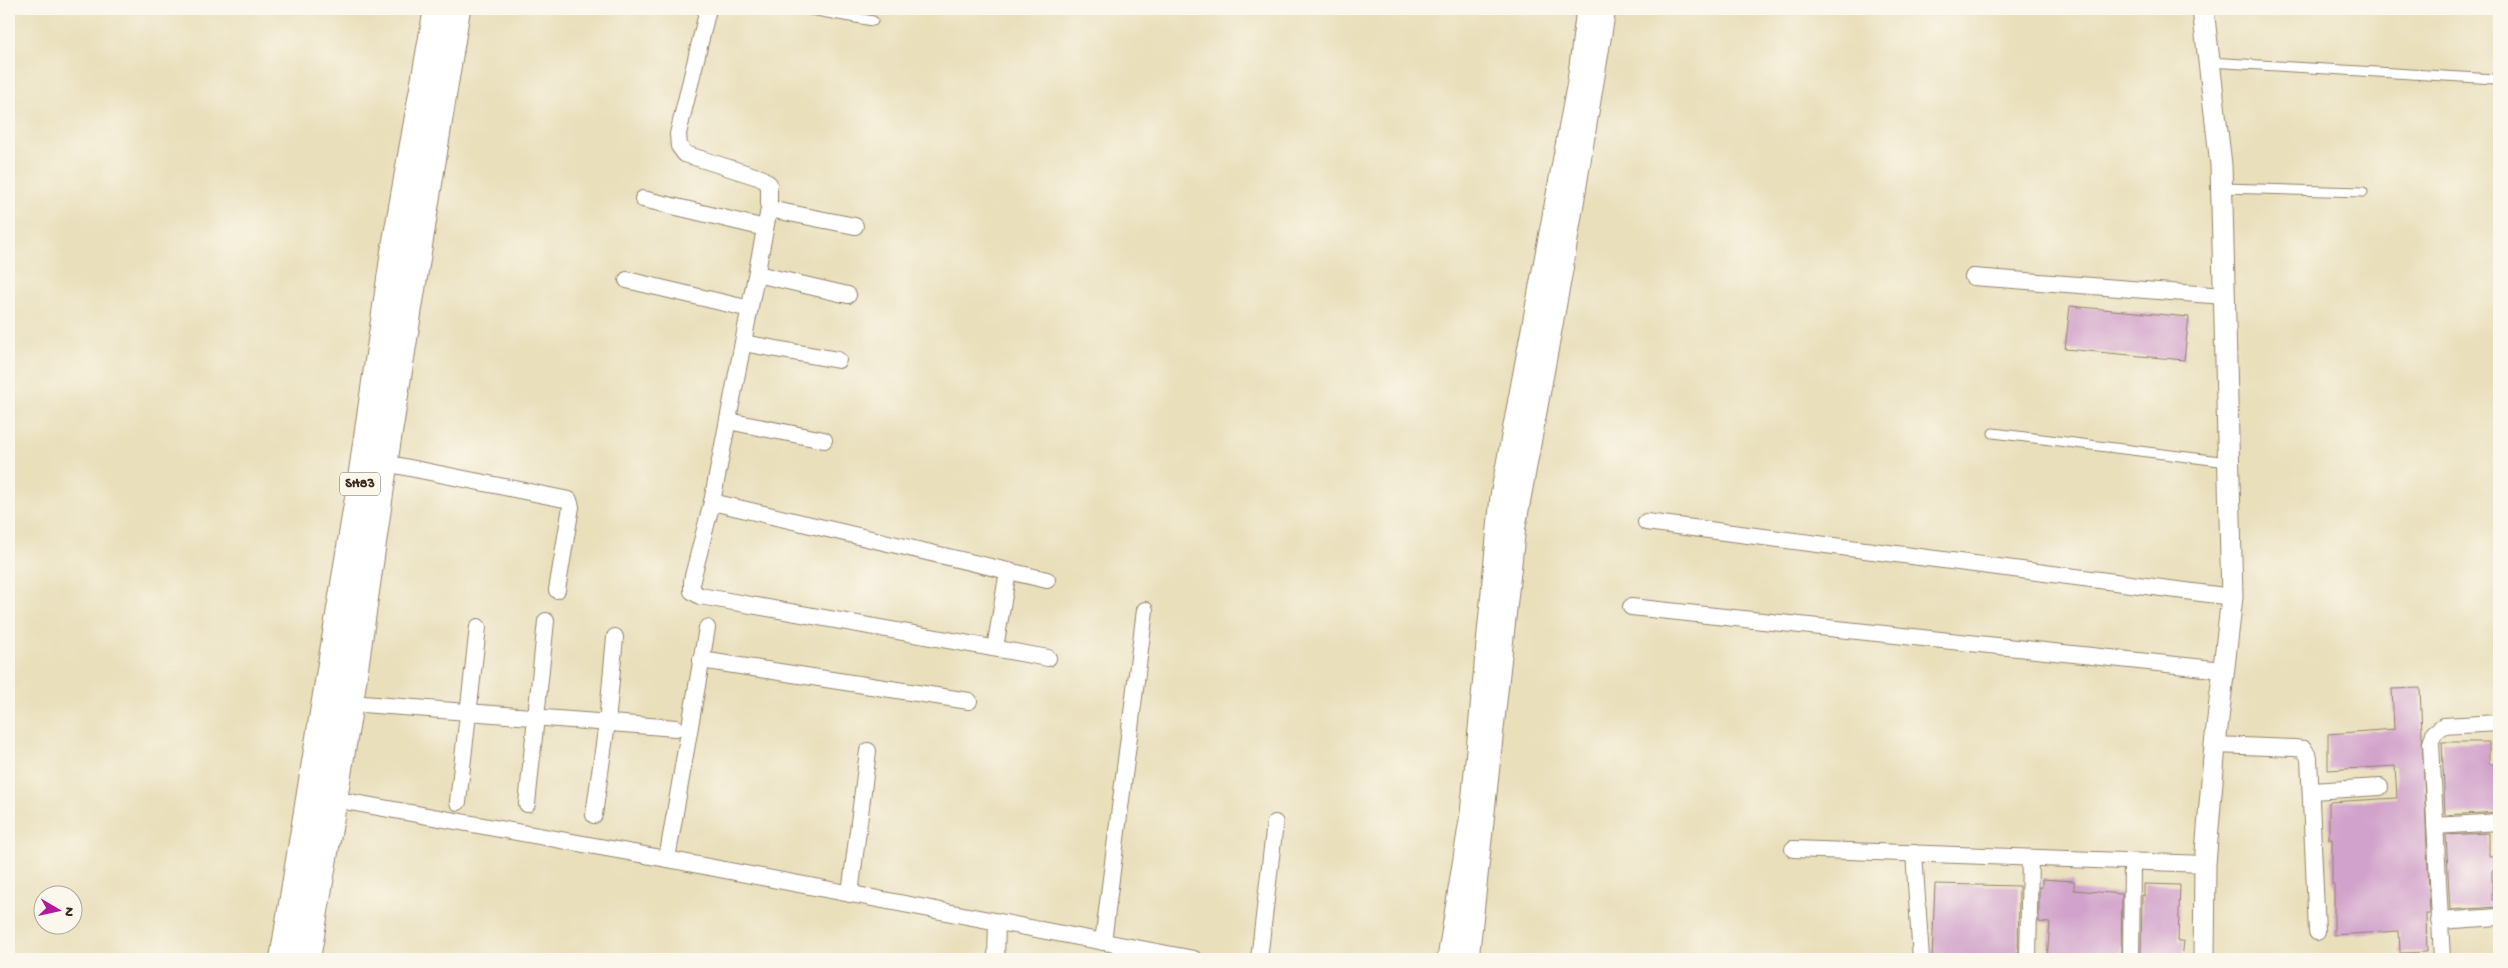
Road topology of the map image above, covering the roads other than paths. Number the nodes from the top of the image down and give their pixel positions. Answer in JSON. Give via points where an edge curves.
{"nodes":[{"id":1,"x":437,"y":9,"type":"edge"},
{"id":2,"x":457,"y":9,"type":"edge"},
{"id":3,"x":708,"y":9,"type":"edge"},
{"id":4,"x":805,"y":9,"type":"edge"},
{"id":5,"x":1587,"y":9,"type":"edge"},
{"id":6,"x":1605,"y":9,"type":"edge"},
{"id":7,"x":2203,"y":9,"type":"edge"},
{"id":8,"x":873,"y":21,"type":"dead end"},
{"id":9,"x":2209,"y":62,"type":"junction"},
{"id":10,"x":2495,"y":79,"type":"dead end"},
{"id":11,"x":2221,"y":188,"type":"junction"},
{"id":12,"x":2363,"y":192,"type":"dead end"},
{"id":13,"x":644,"y":199,"type":"dead end"},
{"id":14,"x":769,"y":210,"type":"junction"},
{"id":15,"x":855,"y":226,"type":"dead end"},
{"id":16,"x":765,"y":228,"type":"junction"},
{"id":17,"x":757,"y":274,"type":"junction"},
{"id":18,"x":1973,"y":277,"type":"dead end"},
{"id":19,"x":627,"y":280,"type":"dead end"},
{"id":20,"x":848,"y":295,"type":"dead end"},
{"id":21,"x":2224,"y":296,"type":"junction"},
{"id":22,"x":750,"y":309,"type":"junction"},
{"id":23,"x":743,"y":343,"type":"junction"},
{"id":24,"x":838,"y":360,"type":"dead end"},
{"id":25,"x":728,"y":421,"type":"junction"},
{"id":26,"x":1993,"y":433,"type":"dead end"},
{"id":27,"x":824,"y":440,"type":"dead end"},
{"id":28,"x":2228,"y":462,"type":"junction"},
{"id":29,"x":384,"y":463,"type":"junction"},
{"id":30,"x":712,"y":502,"type":"junction"},
{"id":31,"x":1646,"y":522,"type":"dead end"},
{"id":32,"x":1008,"y":570,"type":"junction"},
{"id":33,"x":1047,"y":580,"type":"dead end"},
{"id":34,"x":557,"y":590,"type":"dead end"},
{"id":35,"x":2232,"y":597,"type":"junction"},
{"id":36,"x":1631,"y":607,"type":"dead end"},
{"id":37,"x":1145,"y":610,"type":"dead end"},
{"id":38,"x":546,"y":621,"type":"dead end"},
{"id":39,"x":478,"y":627,"type":"dead end"},
{"id":40,"x":707,"y":628,"type":"dead end"},
{"id":41,"x":615,"y":637,"type":"dead end"},
{"id":42,"x":994,"y":648,"type":"junction"},
{"id":43,"x":1048,"y":658,"type":"dead end"},
{"id":44,"x":701,"y":660,"type":"junction"},
{"id":45,"x":2223,"y":670,"type":"junction"},
{"id":46,"x":969,"y":701,"type":"dead end"},
{"id":47,"x":350,"y":702,"type":"junction"},
{"id":48,"x":467,"y":712,"type":"junction"},
{"id":49,"x":535,"y":717,"type":"junction"},
{"id":50,"x":607,"y":723,"type":"junction"},
{"id":51,"x":2499,"y":723,"type":"edge"},
{"id":52,"x":676,"y":728,"type":"dead end"},
{"id":53,"x":2215,"y":745,"type":"junction"},
{"id":54,"x":868,"y":751,"type":"dead end"},
{"id":55,"x":2380,"y":787,"type":"dead end"},
{"id":56,"x":2311,"y":790,"type":"junction"},
{"id":57,"x":333,"y":799,"type":"junction"},
{"id":58,"x":458,"y":802,"type":"dead end"},
{"id":59,"x":527,"y":804,"type":"dead end"},
{"id":60,"x":594,"y":815,"type":"dead end"},
{"id":61,"x":2499,"y":822,"type":"edge"},
{"id":62,"x":1276,"y":823,"type":"dead end"},
{"id":63,"x":2435,"y":826,"type":"junction"},
{"id":64,"x":1793,"y":849,"type":"dead end"},
{"id":65,"x":1914,"y":853,"type":"junction"},
{"id":66,"x":2030,"y":858,"type":"junction"},
{"id":67,"x":668,"y":859,"type":"junction"},
{"id":68,"x":2132,"y":862,"type":"junction"},
{"id":69,"x":2205,"y":864,"type":"junction"},
{"id":70,"x":850,"y":894,"type":"junction"},
{"id":71,"x":2499,"y":917,"type":"edge"},
{"id":72,"x":2439,"y":921,"type":"junction"},
{"id":73,"x":997,"y":922,"type":"junction"},
{"id":74,"x":2317,"y":932,"type":"dead end"},
{"id":75,"x":1103,"y":942,"type":"junction"},
{"id":76,"x":282,"y":959,"type":"edge"},
{"id":77,"x":307,"y":959,"type":"edge"},
{"id":78,"x":996,"y":959,"type":"edge"},
{"id":79,"x":1190,"y":959,"type":"edge"},
{"id":80,"x":1259,"y":959,"type":"edge"},
{"id":81,"x":1448,"y":959,"type":"edge"},
{"id":82,"x":1468,"y":959,"type":"edge"},
{"id":83,"x":1921,"y":959,"type":"edge"},
{"id":84,"x":2028,"y":959,"type":"edge"},
{"id":85,"x":2131,"y":959,"type":"edge"},
{"id":86,"x":2204,"y":959,"type":"edge"},
{"id":87,"x":2442,"y":959,"type":"edge"}],
"edges":[{"from":1,"to":76,"type":"main road","number":"SH83","via":[[394,252],[359,492]]},
{"from":2,"to":29,"type":"main road","number":"SH83"},
{"from":3,"to":14,"type":"street","via":[[678,134],[679,146],[685,154],[761,178],[769,184]]},
{"from":4,"to":8,"type":"lane"},
{"from":5,"to":81,"type":"street","via":[[1578,82],[1501,496],[1471,814]]},
{"from":6,"to":82,"type":"street","via":[[1515,526]]},
{"from":7,"to":9,"type":"street"},
{"from":9,"to":10,"type":"lane"},
{"from":9,"to":11,"type":"street"},
{"from":11,"to":12,"type":"lane"},
{"from":11,"to":21,"type":"street"},
{"from":13,"to":16,"type":"street"},
{"from":14,"to":15,"type":"street"},
{"from":14,"to":16,"type":"street"},
{"from":16,"to":17,"type":"street"},
{"from":17,"to":20,"type":"street"},
{"from":17,"to":22,"type":"street"},
{"from":18,"to":21,"type":"street"},
{"from":19,"to":22,"type":"street"},
{"from":21,"to":28,"type":"street"},
{"from":22,"to":23,"type":"street"},
{"from":23,"to":24,"type":"street"},
{"from":23,"to":25,"type":"street"},
{"from":25,"to":27,"type":"street"},
{"from":25,"to":30,"type":"street"},
{"from":26,"to":28,"type":"lane"},
{"from":28,"to":35,"type":"street"},
{"from":29,"to":34,"type":"street","via":[[569,500]]},
{"from":29,"to":47,"type":"main road","number":"SH83"},
{"from":30,"to":32,"type":"street"},
{"from":30,"to":42,"type":"street","via":[[692,580],[692,591],[700,596]]},
{"from":31,"to":35,"type":"street"},
{"from":32,"to":33,"type":"street"},
{"from":32,"to":42,"type":"street"},
{"from":35,"to":45,"type":"street"},
{"from":36,"to":45,"type":"street"},
{"from":37,"to":75,"type":"street"},
{"from":38,"to":49,"type":"street"},
{"from":39,"to":48,"type":"street"},
{"from":40,"to":44,"type":"street"},
{"from":41,"to":50,"type":"street"},
{"from":42,"to":43,"type":"street"},
{"from":44,"to":46,"type":"street"},
{"from":44,"to":67,"type":"street"},
{"from":45,"to":53,"type":"street"},
{"from":47,"to":48,"type":"street"},
{"from":47,"to":57,"type":"main road","number":"SH83"},
{"from":48,"to":49,"type":"street"},
{"from":48,"to":58,"type":"street"},
{"from":49,"to":50,"type":"street"},
{"from":49,"to":59,"type":"street"},
{"from":50,"to":52,"type":"street"},
{"from":50,"to":60,"type":"street"},
{"from":51,"to":63,"type":"street","via":[[2443,726],[2434,733],[2431,743]]},
{"from":53,"to":56,"type":"street","via":[[2304,749],[2309,758]]},
{"from":53,"to":69,"type":"street"},
{"from":54,"to":70,"type":"street"},
{"from":55,"to":56,"type":"street"},
{"from":56,"to":74,"type":"street"},
{"from":57,"to":67,"type":"street"},
{"from":57,"to":77,"type":"main road","number":"SH83"},
{"from":61,"to":63,"type":"street"},
{"from":62,"to":80,"type":"street"},
{"from":63,"to":72,"type":"street"},
{"from":64,"to":65,"type":"street"},
{"from":65,"to":66,"type":"street"},
{"from":65,"to":83,"type":"street"},
{"from":66,"to":68,"type":"street"},
{"from":66,"to":84,"type":"street"},
{"from":67,"to":70,"type":"street"},
{"from":68,"to":69,"type":"street"},
{"from":68,"to":85,"type":"street"},
{"from":69,"to":86,"type":"street"},
{"from":70,"to":73,"type":"street"},
{"from":71,"to":72,"type":"street"},
{"from":72,"to":87,"type":"street"},
{"from":73,"to":75,"type":"street"},
{"from":73,"to":78,"type":"street"},
{"from":75,"to":79,"type":"street"}]}
